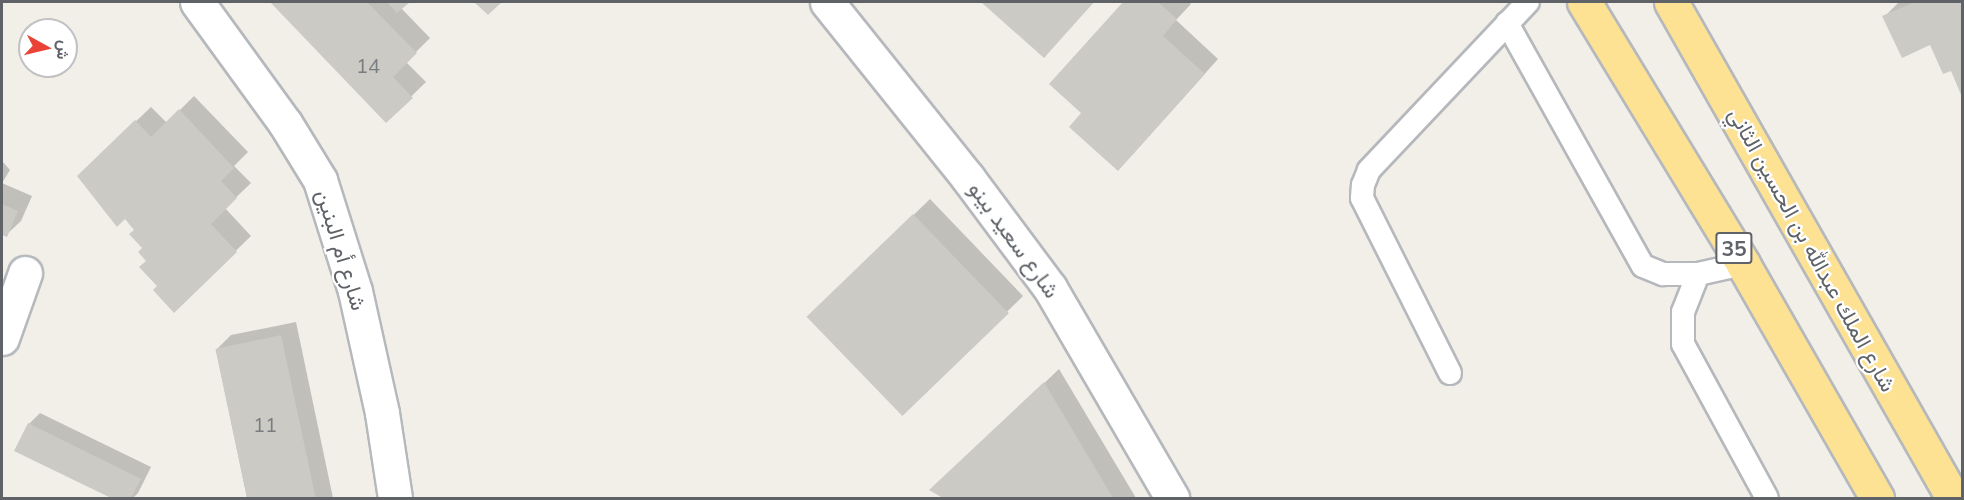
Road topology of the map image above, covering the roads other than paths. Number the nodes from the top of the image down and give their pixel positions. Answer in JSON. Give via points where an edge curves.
{"nodes":[{"id":1,"x":197,"y":2,"type":"edge"},
{"id":2,"x":827,"y":2,"type":"edge"},
{"id":3,"x":1528,"y":2,"type":"edge"},
{"id":4,"x":1584,"y":2,"type":"edge"},
{"id":5,"x":1671,"y":2,"type":"edge"},
{"id":6,"x":1507,"y":23,"type":"junction"},
{"id":7,"x":1743,"y":264,"type":"junction"},
{"id":8,"x":25,"y":273,"type":"dead end"},
{"id":9,"x":1698,"y":274,"type":"junction"},
{"id":10,"x":2,"y":338,"type":"edge"},
{"id":11,"x":1450,"y":373,"type":"dead end"},
{"id":12,"x":395,"y":498,"type":"edge"},
{"id":13,"x":1172,"y":498,"type":"edge"},
{"id":14,"x":1767,"y":498,"type":"edge"},
{"id":15,"x":1877,"y":498,"type":"edge"},
{"id":16,"x":1953,"y":498,"type":"edge"}],
"edges":[{"from":1,"to":12,"type":"street","name":"شارع أم البنين","via":[[227,39],[320,180],[355,291],[382,412]]},
{"from":2,"to":13,"type":"street","name":"شارع سعيد بينو","via":[[1050,288]]},
{"from":3,"to":6,"type":"lane"},
{"from":4,"to":7,"type":"highway","number":"35"},
{"from":5,"to":16,"type":"highway","name":"شارع الملك عبدالله بن الحسين الثاني"},
{"from":6,"to":9,"type":"lane","via":[[1643,266],[1663,274]]},
{"from":6,"to":11,"type":"lane","via":[[1369,170],[1363,185],[1362,198]]},
{"from":7,"to":9,"type":"lane"},
{"from":7,"to":15,"type":"highway","number":"35"},
{"from":8,"to":10,"type":"street"},
{"from":9,"to":14,"type":"lane","via":[[1683,312],[1683,344]]}]}
